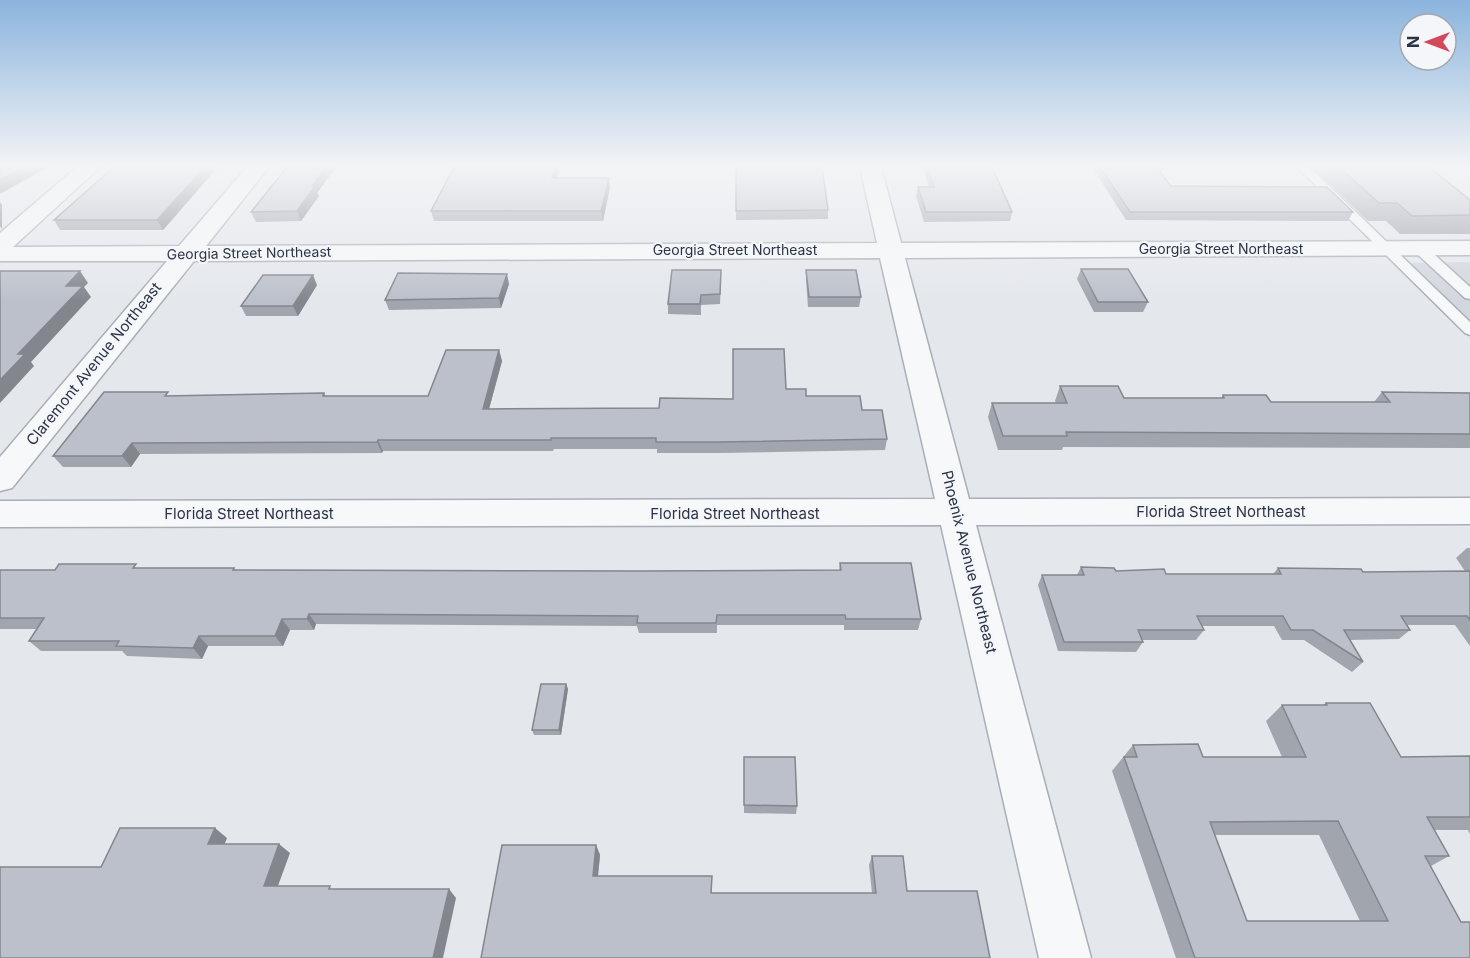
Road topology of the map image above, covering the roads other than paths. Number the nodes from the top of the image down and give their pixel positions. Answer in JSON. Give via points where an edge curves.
{"nodes":[{"id":1,"x":38,"y":212,"type":"edge"},
{"id":2,"x":220,"y":212,"type":"edge"},
{"id":3,"x":881,"y":212,"type":"edge"},
{"id":4,"x":1349,"y":212,"type":"edge"},
{"id":5,"x":0,"y":245,"type":"edge"},
{"id":6,"x":1470,"y":248,"type":"edge"},
{"id":7,"x":891,"y":249,"type":"junction"},
{"id":8,"x":1387,"y":249,"type":"junction"},
{"id":9,"x":1420,"y":249,"type":"junction"},
{"id":10,"x":186,"y":252,"type":"junction"},
{"id":11,"x":0,"y":254,"type":"edge"},
{"id":12,"x":1468,"y":291,"type":"edge"},
{"id":13,"x":1470,"y":330,"type":"edge"},
{"id":14,"x":6,"y":464,"type":"edge"},
{"id":15,"x":1470,"y":512,"type":"edge"},
{"id":16,"x":957,"y":513,"type":"junction"},
{"id":17,"x":0,"y":514,"type":"edge"},
{"id":18,"x":1065,"y":958,"type":"edge"}],
"edges":[{"from":1,"to":5,"type":"street"},
{"from":2,"to":10,"type":"street","name":"Claremont Avenue Northeast"},
{"from":3,"to":7,"type":"street","name":"Phoenix Avenue Northeast"},
{"from":4,"to":8,"type":"lane"},
{"from":6,"to":9,"type":"street","name":"Georgia Street Northeast"},
{"from":7,"to":8,"type":"street","name":"Georgia Street Northeast"},
{"from":7,"to":10,"type":"street","name":"Georgia Street Northeast"},
{"from":7,"to":16,"type":"street","name":"Phoenix Avenue Northeast"},
{"from":8,"to":9,"type":"street","name":"Georgia Street Northeast"},
{"from":8,"to":13,"type":"lane"},
{"from":9,"to":12,"type":"lane"},
{"from":10,"to":11,"type":"street","name":"Georgia Street Northeast"},
{"from":10,"to":14,"type":"street","name":"Claremont Avenue Northeast"},
{"from":15,"to":16,"type":"street","name":"Florida Street Northeast"},
{"from":16,"to":17,"type":"street","name":"Florida Street Northeast"},
{"from":16,"to":18,"type":"street","name":"Phoenix Avenue Northeast"}]}
